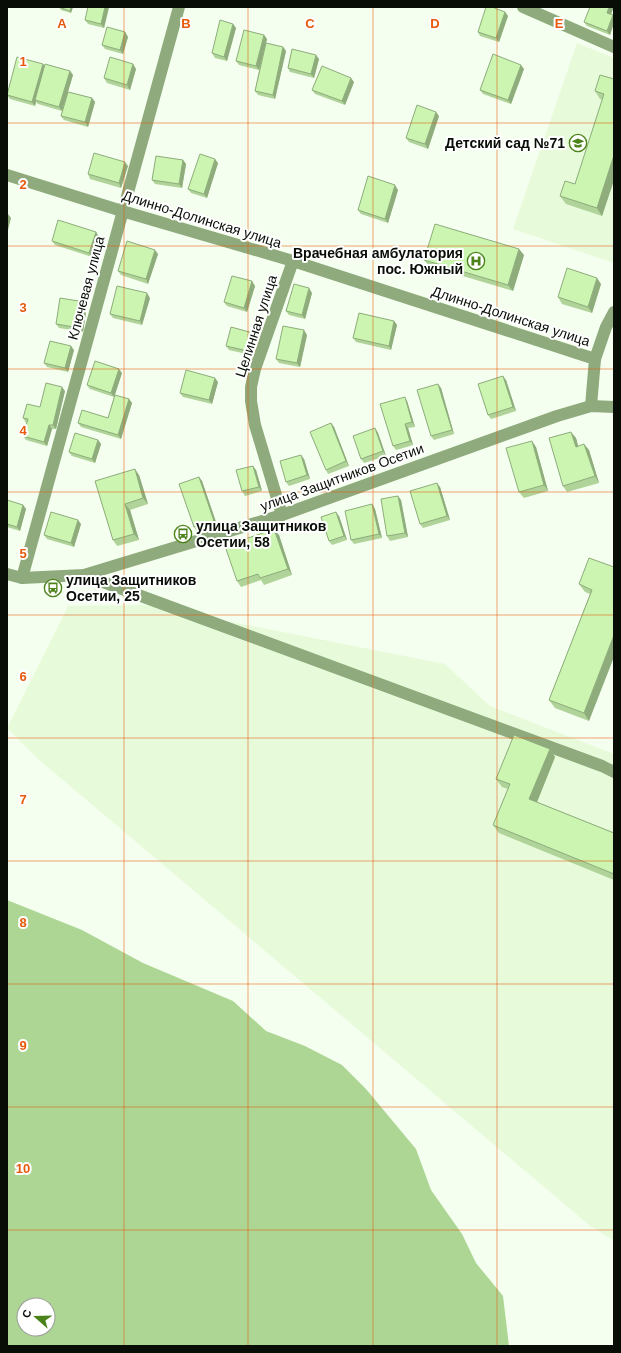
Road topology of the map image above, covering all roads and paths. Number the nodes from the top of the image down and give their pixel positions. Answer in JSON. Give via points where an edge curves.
{"nodes":[{"id":1,"x":179,"y":7,"type":"edge"},
{"id":2,"x":523,"y":7,"type":"edge"},
{"id":3,"x":614,"y":47,"type":"edge"},
{"id":4,"x":7,"y":175,"type":"edge"},
{"id":5,"x":122,"y":211,"type":"junction"},
{"id":6,"x":292,"y":261,"type":"junction"},
{"id":7,"x":614,"y":312,"type":"edge"},
{"id":8,"x":595,"y":359,"type":"junction"},
{"id":9,"x":591,"y":406,"type":"junction"},
{"id":10,"x":614,"y":407,"type":"edge"},
{"id":11,"x":282,"y":515,"type":"junction"},
{"id":12,"x":7,"y":574,"type":"edge"},
{"id":13,"x":84,"y":575,"type":"junction"},
{"id":14,"x":22,"y":578,"type":"junction"},
{"id":15,"x":614,"y":772,"type":"edge"}],
"edges":[{"from":1,"to":5,"type":"street","name":"Ключевая улица"},
{"from":2,"to":3,"type":"street"},
{"from":4,"to":5,"type":"street","name":"Длинно-Долинская улица"},
{"from":5,"to":6,"type":"street","name":"Длинно-Долинская улица"},
{"from":5,"to":14,"type":"street","name":"Ключевая улица"},
{"from":6,"to":8,"type":"street","name":"Длинно-Долинская улица"},
{"from":6,"to":11,"type":"street","name":"Целинная улица","via":[[255,369],[251,394],[255,425]]},
{"from":7,"to":8,"type":"street"},
{"from":8,"to":9,"type":"street","name":"Длинно-Долинская улица"},
{"from":9,"to":10,"type":"street","name":"улица Защитников Осетии"},
{"from":9,"to":11,"type":"street","name":"улица Защитников Осетии"},
{"from":11,"to":13,"type":"street","name":"улица Защитников Осетии"},
{"from":12,"to":14,"type":"street","name":"улица Защитников Осетии"},
{"from":13,"to":14,"type":"street","name":"улица Защитников Осетии"},
{"from":13,"to":15,"type":"street"}]}
